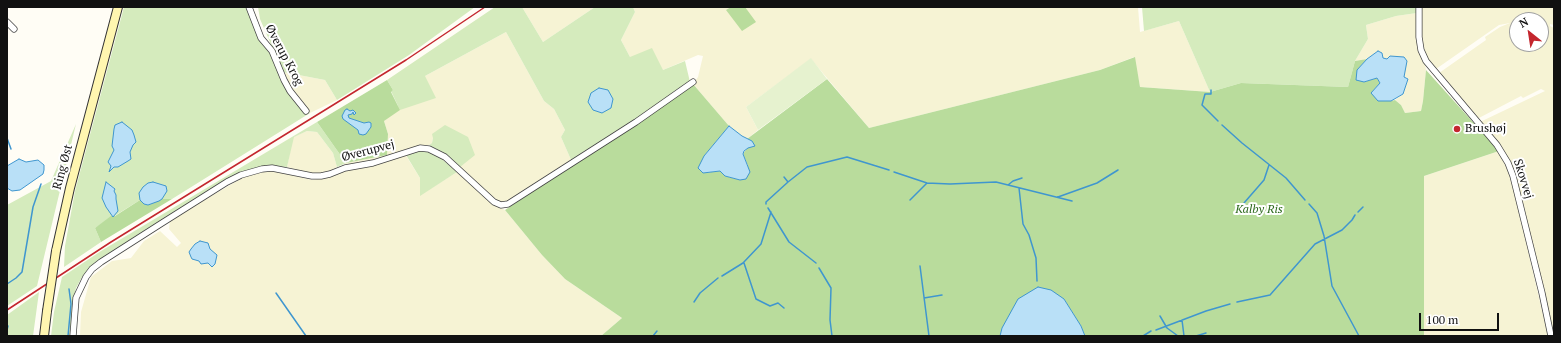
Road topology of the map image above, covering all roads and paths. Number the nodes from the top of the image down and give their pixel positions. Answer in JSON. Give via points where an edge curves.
{"nodes":[{"id":1,"x":118,"y":7,"type":"edge"},
{"id":2,"x":249,"y":7,"type":"edge"},
{"id":3,"x":1419,"y":7,"type":"edge"},
{"id":4,"x":7,"y":22,"type":"edge"},
{"id":5,"x":14,"y":29,"type":"dead end"},
{"id":6,"x":693,"y":82,"type":"dead end"},
{"id":7,"x":306,"y":111,"type":"dead end"},
{"id":8,"x":44,"y":336,"type":"edge"},
{"id":9,"x":73,"y":336,"type":"edge"},
{"id":10,"x":1551,"y":336,"type":"edge"}],
"edges":[{"from":1,"to":8,"type":"main road","name":"Ring Øst","bridge":true,"via":[[56,250]]},
{"from":2,"to":7,"type":"street","name":"Øverup Krog","via":[[261,38],[272,51],[290,91]]},
{"from":3,"to":10,"type":"street","name":"Skovvej","via":[[1419,37],[1426,61],[1497,145],[1508,163]]},
{"from":4,"to":5,"type":"street"},
{"from":6,"to":9,"type":"street","name":"Øverupvej","via":[[636,122],[508,204],[494,202],[445,157],[429,149],[420,148],[321,176],[272,168],[241,175],[92,269],[76,298]]}]}
